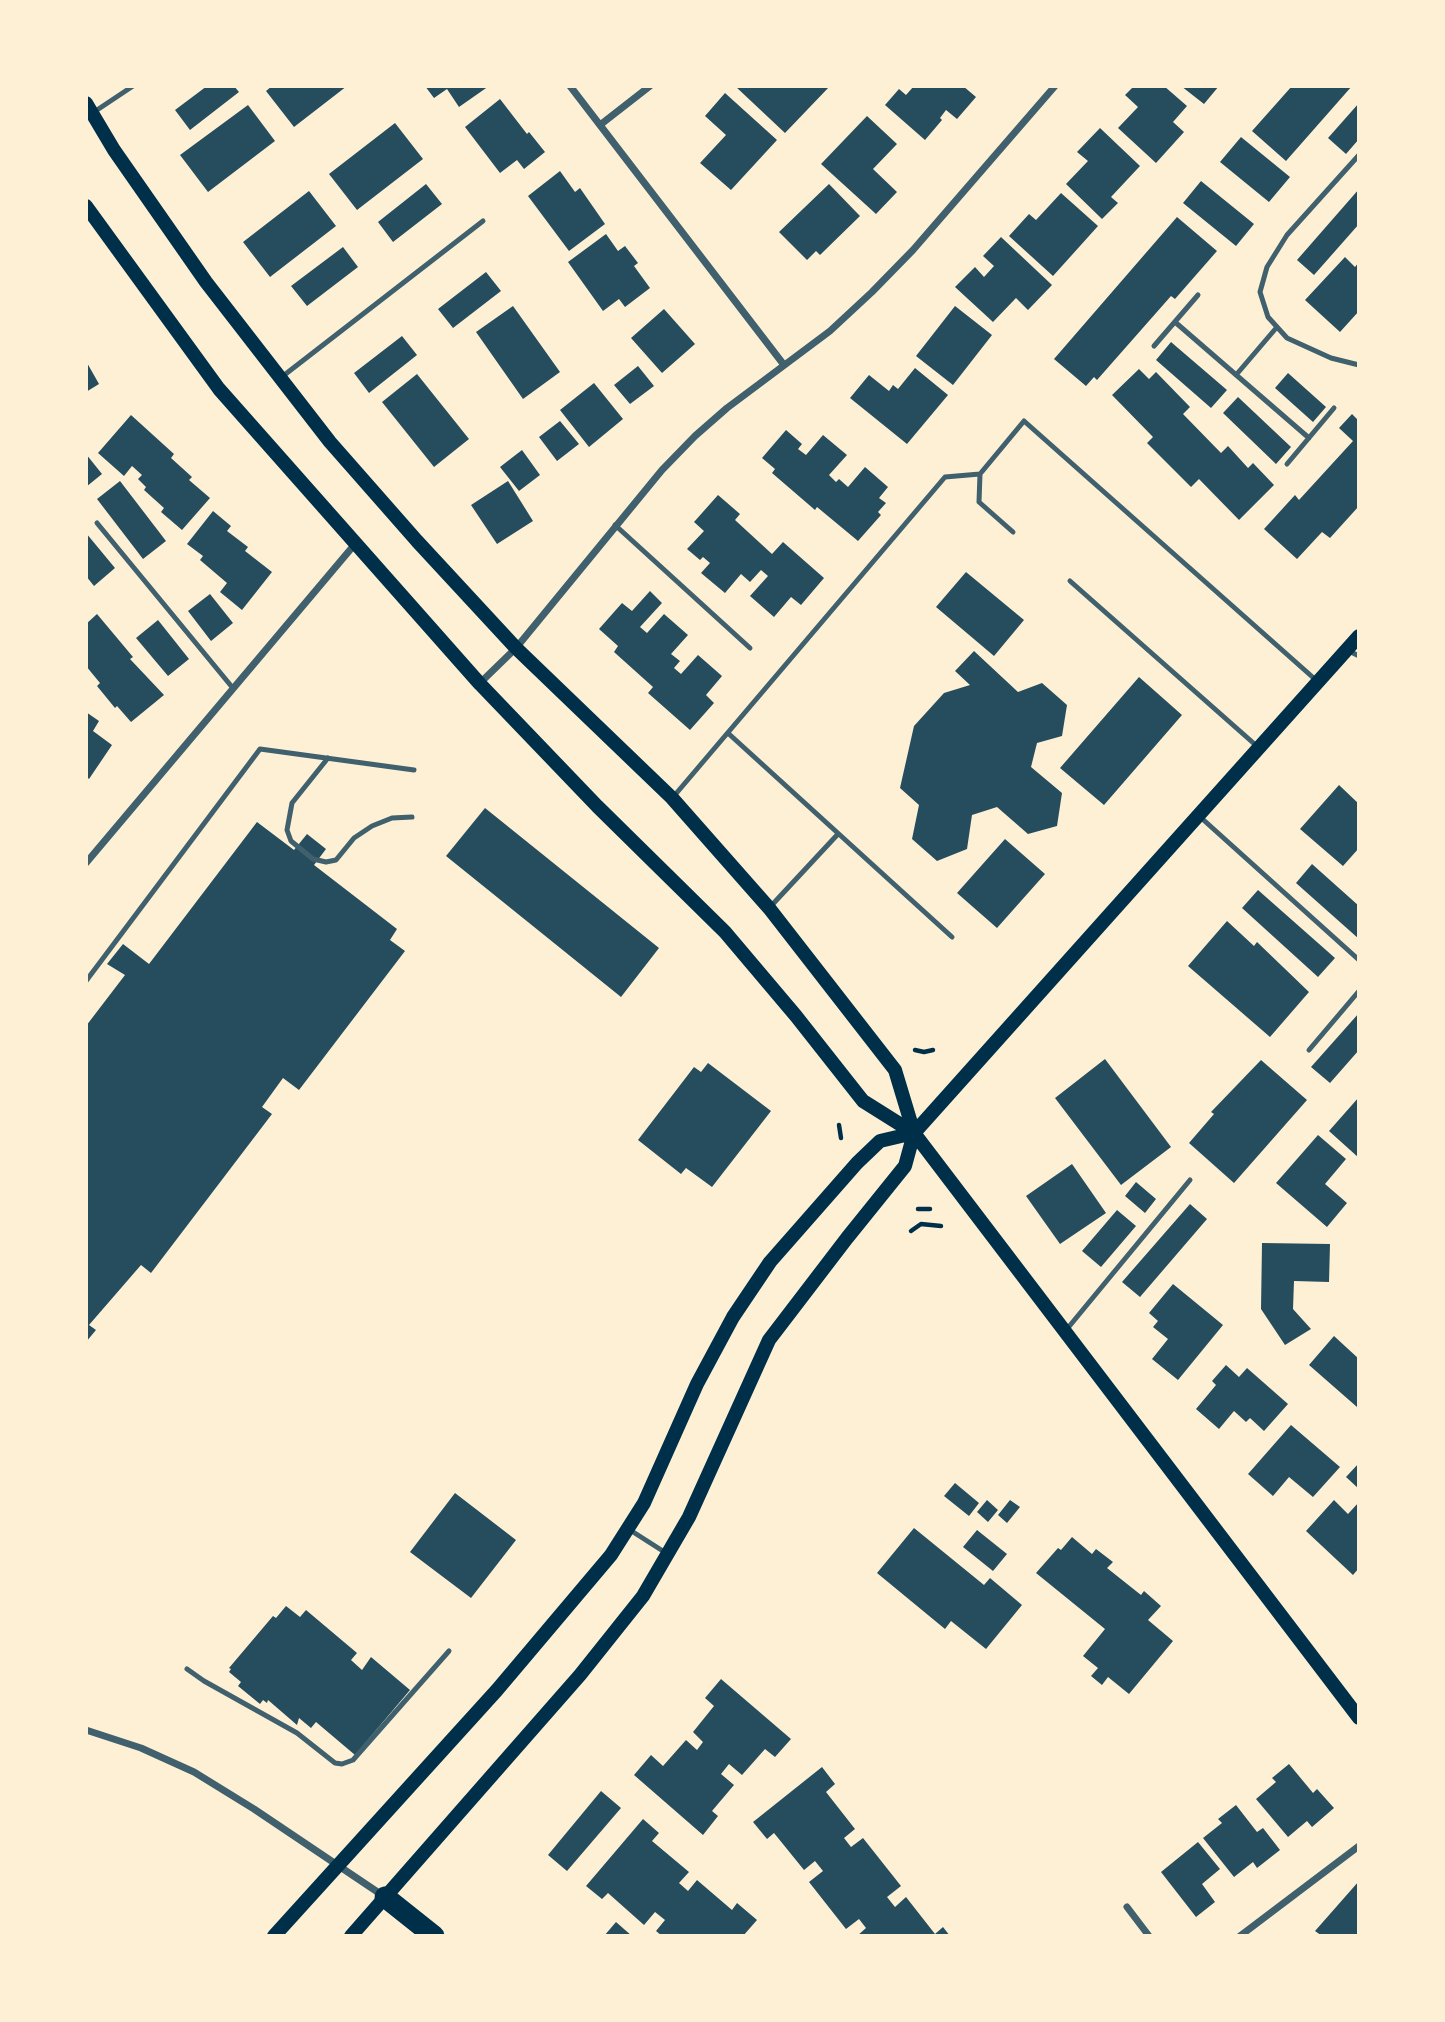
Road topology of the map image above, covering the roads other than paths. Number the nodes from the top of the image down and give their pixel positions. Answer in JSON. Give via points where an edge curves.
{"nodes":[{"id":1,"x":133,"y":86,"type":"edge"},
{"id":2,"x":570,"y":86,"type":"edge"},
{"id":3,"x":650,"y":86,"type":"edge"},
{"id":4,"x":1055,"y":86,"type":"edge"},
{"id":5,"x":88,"y":111,"type":"edge"},
{"id":6,"x":600,"y":125,"type":"junction"},
{"id":7,"x":1359,"y":155,"type":"edge"},
{"id":8,"x":86,"y":206,"type":"edge"},
{"id":9,"x":483,"y":220,"type":"dead end"},
{"id":10,"x":1198,"y":295,"type":"dead end"},
{"id":11,"x":1175,"y":322,"type":"junction"},
{"id":12,"x":1277,"y":327,"type":"junction"},
{"id":13,"x":1154,"y":346,"type":"dead end"},
{"id":14,"x":784,"y":365,"type":"junction"},
{"id":15,"x":1359,"y":365,"type":"edge"},
{"id":16,"x":1236,"y":376,"type":"junction"},
{"id":17,"x":280,"y":378,"type":"junction"},
{"id":18,"x":1334,"y":408,"type":"dead end"},
{"id":19,"x":1309,"y":438,"type":"junction"},
{"id":20,"x":1287,"y":464,"type":"dead end"},
{"id":21,"x":980,"y":474,"type":"junction"},
{"id":22,"x":97,"y":523,"type":"dead end"},
{"id":23,"x":615,"y":525,"type":"junction"},
{"id":24,"x":1013,"y":532,"type":"dead end"},
{"id":25,"x":355,"y":544,"type":"junction"},
{"id":26,"x":1070,"y":581,"type":"dead end"},
{"id":27,"x":1359,"y":636,"type":"edge"},
{"id":28,"x":516,"y":648,"type":"junction"},
{"id":29,"x":750,"y":648,"type":"dead end"},
{"id":30,"x":1353,"y":653,"type":"edge"},
{"id":31,"x":1318,"y":682,"type":"junction"},
{"id":32,"x":480,"y":684,"type":"junction"},
{"id":33,"x":232,"y":687,"type":"junction"},
{"id":34,"x":729,"y":734,"type":"junction"},
{"id":35,"x":1259,"y":748,"type":"junction"},
{"id":36,"x":328,"y":758,"type":"junction"},
{"id":37,"x":414,"y":770,"type":"dead end"},
{"id":38,"x":671,"y":798,"type":"junction"},
{"id":39,"x":1198,"y":815,"type":"junction"},
{"id":40,"x":412,"y":817,"type":"dead end"},
{"id":41,"x":838,"y":834,"type":"junction"},
{"id":42,"x":86,"y":846,"type":"edge"},
{"id":43,"x":94,"y":852,"type":"junction"},
{"id":44,"x":86,"y":863,"type":"edge"},
{"id":45,"x":769,"y":908,"type":"junction"},
{"id":46,"x":952,"y":937,"type":"dead end"},
{"id":47,"x":1359,"y":960,"type":"edge"},
{"id":48,"x":86,"y":981,"type":"edge"},
{"id":49,"x":1359,"y":991,"type":"edge"},
{"id":50,"x":1309,"y":1050,"type":"dead end"},
{"id":51,"x":914,"y":1133,"type":"junction"},
{"id":52,"x":1190,"y":1180,"type":"dead end"},
{"id":53,"x":1065,"y":1331,"type":"junction"},
{"id":54,"x":628,"y":1529,"type":"junction"},
{"id":55,"x":669,"y":1555,"type":"junction"},
{"id":56,"x":449,"y":1651,"type":"dead end"},
{"id":57,"x":187,"y":1669,"type":"dead end"},
{"id":58,"x":1359,"y":1718,"type":"edge"},
{"id":59,"x":86,"y":1730,"type":"edge"},
{"id":60,"x":1359,"y":1846,"type":"edge"},
{"id":61,"x":338,"y":1865,"type":"junction"},
{"id":62,"x":385,"y":1897,"type":"junction"},
{"id":63,"x":1127,"y":1907,"type":"dead end"},
{"id":64,"x":274,"y":1936,"type":"edge"},
{"id":65,"x":351,"y":1936,"type":"edge"},
{"id":66,"x":434,"y":1936,"type":"edge"},
{"id":67,"x":1149,"y":1936,"type":"edge"},
{"id":68,"x":1240,"y":1936,"type":"edge"}],
"edges":[{"from":1,"to":5,"type":"lane"},
{"from":2,"to":6,"type":"street"},
{"from":3,"to":6,"type":"street"},
{"from":4,"to":14,"type":"street","via":[[880,284],[830,331]]},
{"from":5,"to":17,"type":"main road","via":[[206,282]]},
{"from":6,"to":14,"type":"street"},
{"from":7,"to":12,"type":"lane","via":[[1287,235],[1267,267],[1260,292],[1268,317]]},
{"from":8,"to":25,"type":"main road","via":[[219,389]]},
{"from":9,"to":17,"type":"lane"},
{"from":10,"to":11,"type":"lane"},
{"from":11,"to":13,"type":"lane"},
{"from":11,"to":16,"type":"lane"},
{"from":12,"to":15,"type":"lane","via":[[1287,338]]},
{"from":12,"to":16,"type":"lane"},
{"from":14,"to":23,"type":"street","via":[[695,436]]},
{"from":16,"to":19,"type":"lane"},
{"from":17,"to":28,"type":"main road","via":[[330,442]]},
{"from":18,"to":19,"type":"lane"},
{"from":19,"to":20,"type":"lane"},
{"from":21,"to":24,"type":"lane","via":[[979,502]]},
{"from":21,"to":31,"type":"lane","via":[[1024,421]]},
{"from":21,"to":34,"type":"lane","via":[[945,478]]},
{"from":22,"to":33,"type":"lane"},
{"from":23,"to":28,"type":"street"},
{"from":23,"to":29,"type":"lane"},
{"from":25,"to":32,"type":"main road"},
{"from":25,"to":33,"type":"street"},
{"from":26,"to":35,"type":"lane"},
{"from":27,"to":30,"type":"main road"},
{"from":28,"to":32,"type":"street"},
{"from":28,"to":38,"type":"main road"},
{"from":30,"to":31,"type":"main road"},
{"from":31,"to":35,"type":"main road"},
{"from":32,"to":51,"type":"main road","via":[[725,932],[863,1101]]},
{"from":33,"to":43,"type":"street"},
{"from":34,"to":38,"type":"lane"},
{"from":34,"to":41,"type":"lane"},
{"from":35,"to":39,"type":"main road"},
{"from":36,"to":37,"type":"lane"},
{"from":36,"to":40,"type":"lane","via":[[292,803],[287,830],[291,841],[313,859],[336,860],[354,838],[372,826],[391,818]]},
{"from":36,"to":48,"type":"lane","via":[[260,749]]},
{"from":38,"to":45,"type":"main road"},
{"from":39,"to":47,"type":"lane"},
{"from":39,"to":51,"type":"main road"},
{"from":41,"to":45,"type":"lane"},
{"from":41,"to":46,"type":"lane"},
{"from":42,"to":43,"type":"street"},
{"from":43,"to":44,"type":"street"},
{"from":45,"to":51,"type":"main road","via":[[895,1070]]},
{"from":49,"to":50,"type":"lane"},
{"from":51,"to":53,"type":"main road"},
{"from":51,"to":54,"type":"main road","via":[[880,1141],[769,1262],[697,1384],[662,1467]]},
{"from":51,"to":55,"type":"main road","via":[[905,1166],[769,1340]]},
{"from":52,"to":53,"type":"lane"},
{"from":53,"to":58,"type":"main road"},
{"from":54,"to":55,"type":"lane"},
{"from":54,"to":61,"type":"main road","via":[[588,1584],[497,1690]]},
{"from":55,"to":62,"type":"main road","via":[[610,1639]]},
{"from":56,"to":57,"type":"lane","via":[[353,1760],[342,1764]]},
{"from":59,"to":61,"type":"street","via":[[194,1772]]},
{"from":60,"to":68,"type":"street"},
{"from":61,"to":62,"type":"street"},
{"from":61,"to":64,"type":"main road"},
{"from":62,"to":65,"type":"main road"},
{"from":62,"to":66,"type":"highway"},
{"from":63,"to":67,"type":"street"}]}
